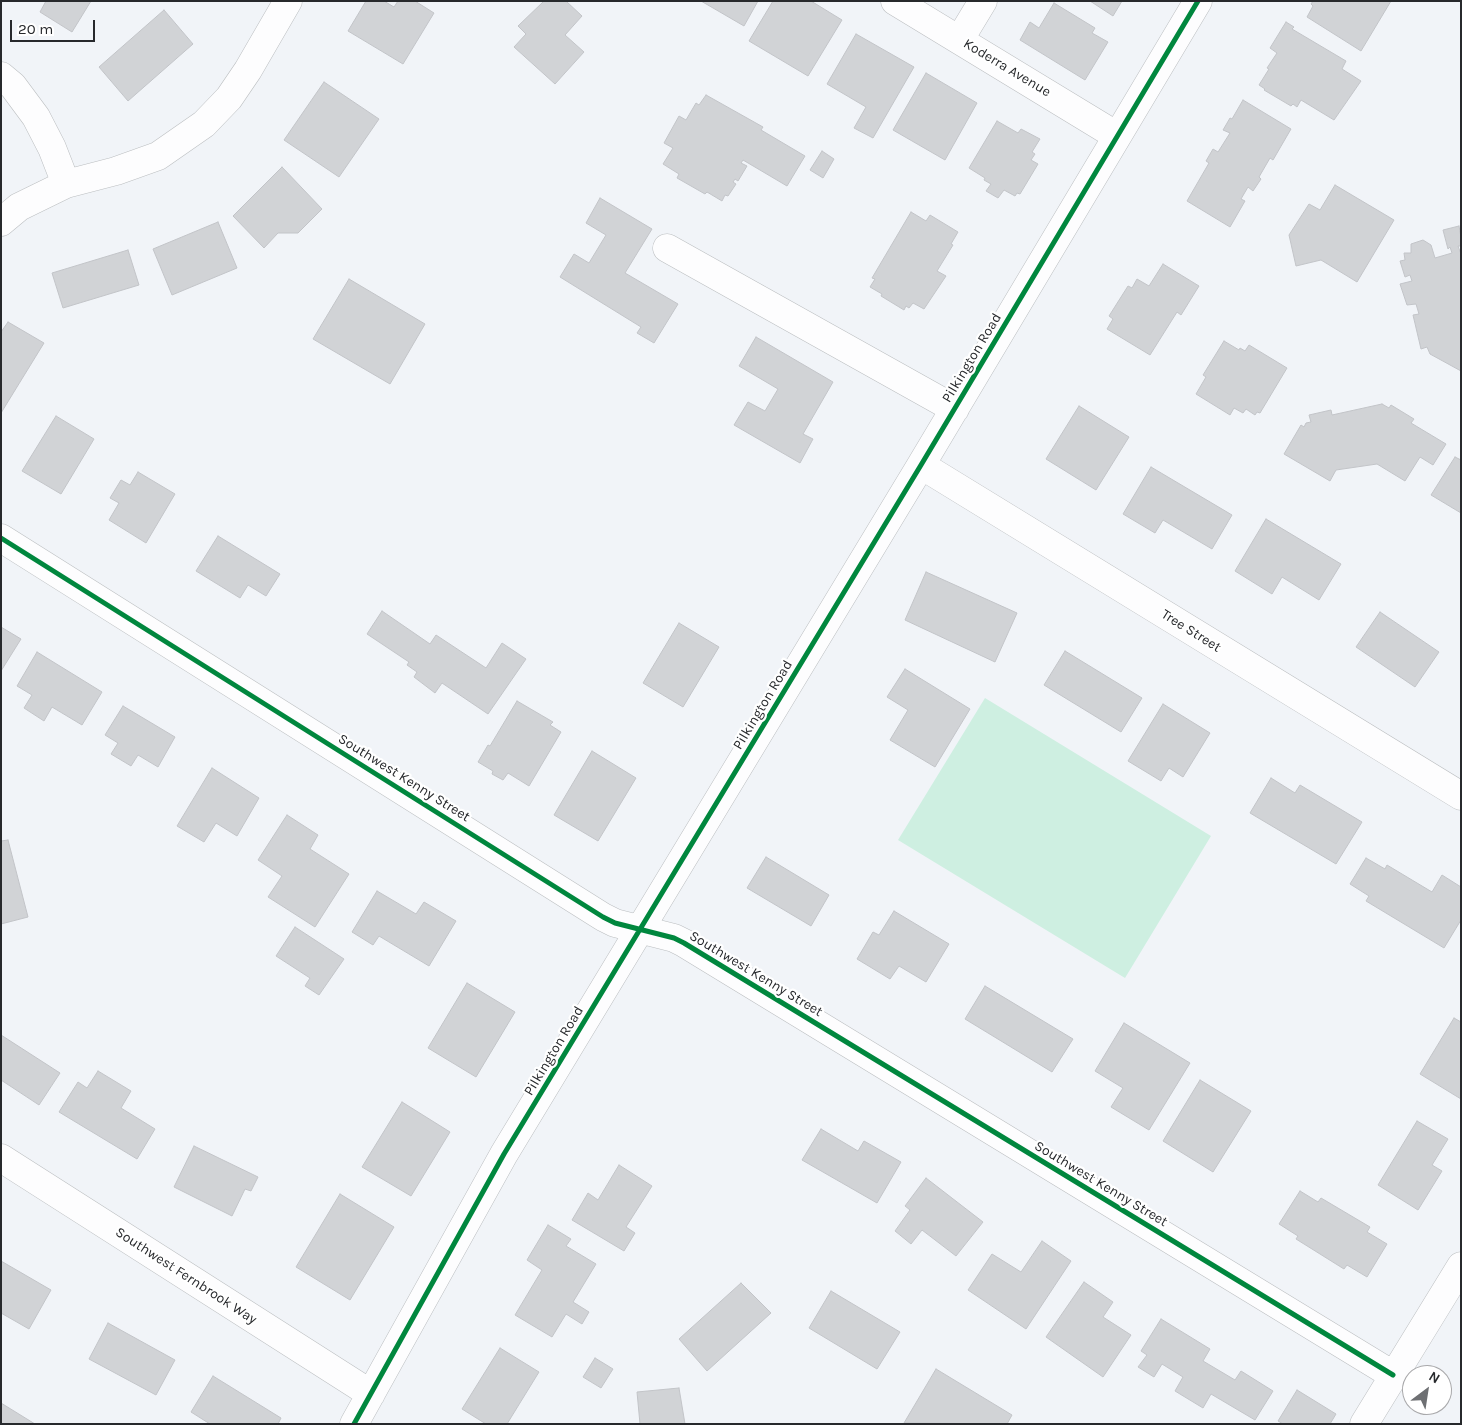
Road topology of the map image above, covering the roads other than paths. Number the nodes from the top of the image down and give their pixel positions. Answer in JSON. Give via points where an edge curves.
{"nodes":[{"id":1,"x":288,"y":1,"type":"edge"},
{"id":2,"x":895,"y":1,"type":"edge"},
{"id":3,"x":983,"y":1,"type":"edge"},
{"id":4,"x":1198,"y":1,"type":"edge"},
{"id":5,"x":960,"y":40,"type":"junction"},
{"id":6,"x":1,"y":76,"type":"edge"},
{"id":7,"x":1118,"y":136,"type":"junction"},
{"id":8,"x":66,"y":184,"type":"junction"},
{"id":9,"x":1,"y":222,"type":"edge"},
{"id":10,"x":666,"y":248,"type":"dead end"},
{"id":11,"x":955,"y":409,"type":"junction"},
{"id":12,"x":922,"y":465,"type":"junction"},
{"id":13,"x":1,"y":538,"type":"edge"},
{"id":14,"x":1461,"y":796,"type":"edge"},
{"id":15,"x":640,"y":930,"type":"junction"},
{"id":16,"x":1,"y":1158,"type":"edge"},
{"id":17,"x":1461,"y":1266,"type":"edge"},
{"id":18,"x":1393,"y":1375,"type":"junction"},
{"id":19,"x":371,"y":1394,"type":"junction"},
{"id":20,"x":354,"y":1424,"type":"edge"},
{"id":21,"x":1364,"y":1424,"type":"edge"}],
"edges":[{"from":1,"to":8,"type":"street","via":[[243,78],[204,124],[158,156]]},
{"from":2,"to":5,"type":"street","name":"Koderra Avenue"},
{"from":3,"to":5,"type":"street"},
{"from":4,"to":7,"type":"street","name":"Pilkington Road"},
{"from":5,"to":7,"type":"street","name":"Koderra Avenue"},
{"from":6,"to":8,"type":"street","via":[[13,86],[36,117]]},
{"from":7,"to":11,"type":"street","name":"Pilkington Road"},
{"from":8,"to":9,"type":"street","via":[[19,208]]},
{"from":10,"to":11,"type":"street"},
{"from":11,"to":12,"type":"street","name":"Pilkington Road"},
{"from":12,"to":14,"type":"street","name":"Tree Street"},
{"from":12,"to":15,"type":"street","name":"Pilkington Road"},
{"from":13,"to":15,"type":"street","name":"Southwest Kenny Street","via":[[603,916]]},
{"from":15,"to":18,"type":"street","name":"Southwest Kenny Street","via":[[684,943]]},
{"from":15,"to":19,"type":"street","name":"Pilkington Road","via":[[504,1154]]},
{"from":16,"to":19,"type":"street","name":"Southwest Fernbrook Way"},
{"from":17,"to":18,"type":"street"},
{"from":18,"to":21,"type":"street"},
{"from":19,"to":20,"type":"street","name":"Pilkington Road"}]}
